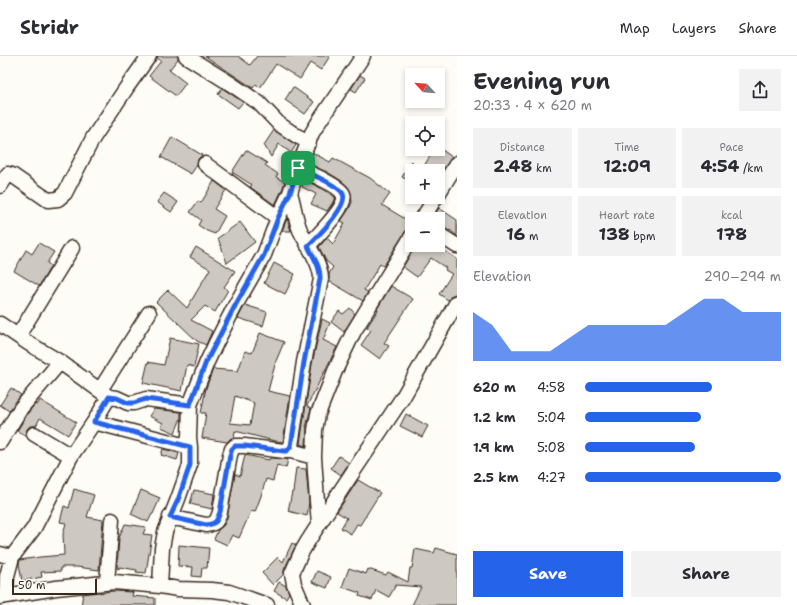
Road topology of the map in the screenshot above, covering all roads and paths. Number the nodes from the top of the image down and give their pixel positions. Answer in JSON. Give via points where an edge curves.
{"nodes":[{"id":1,"x":149,"y":56,"type":"edge"},
{"id":2,"x":186,"y":56,"type":"edge"},
{"id":3,"x":363,"y":56,"type":"edge"},
{"id":4,"x":309,"y":142,"type":"junction"},
{"id":5,"x":457,"y":163,"type":"edge"},
{"id":6,"x":205,"y":164,"type":"dead end"},
{"id":7,"x":298,"y":168,"type":"junction"},
{"id":8,"x":3,"y":176,"type":"edge"},
{"id":9,"x":445,"y":183,"type":"edge"},
{"id":10,"x":290,"y":193,"type":"junction"},
{"id":11,"x":278,"y":218,"type":"junction"},
{"id":12,"x":445,"y":238,"type":"edge"},
{"id":13,"x":308,"y":246,"type":"junction"},
{"id":14,"x":457,"y":246,"type":"edge"},
{"id":15,"x":405,"y":247,"type":"edge"},
{"id":16,"x":72,"y":248,"type":"dead end"},
{"id":17,"x":457,"y":302,"type":"edge"},
{"id":18,"x":149,"y":313,"type":"dead end"},
{"id":19,"x":0,"y":324,"type":"edge"},
{"id":20,"x":18,"y":336,"type":"junction"},
{"id":21,"x":60,"y":362,"type":"junction"},
{"id":22,"x":105,"y":393,"type":"junction"},
{"id":23,"x":190,"y":405,"type":"junction"},
{"id":24,"x":94,"y":422,"type":"junction"},
{"id":25,"x":34,"y":434,"type":"dead end"},
{"id":26,"x":0,"y":442,"type":"edge"},
{"id":27,"x":190,"y":447,"type":"junction"},
{"id":28,"x":287,"y":450,"type":"junction"},
{"id":29,"x":71,"y":456,"type":"junction"},
{"id":30,"x":314,"y":457,"type":"junction"},
{"id":31,"x":170,"y":517,"type":"junction"},
{"id":32,"x":112,"y":520,"type":"dead end"},
{"id":33,"x":319,"y":524,"type":"junction"},
{"id":34,"x":6,"y":556,"type":"edge"},
{"id":35,"x":107,"y":582,"type":"junction"},
{"id":36,"x":160,"y":586,"type":"junction"},
{"id":37,"x":3,"y":596,"type":"edge"},
{"id":38,"x":228,"y":599,"type":"edge"},
{"id":39,"x":267,"y":605,"type":"edge"},
{"id":40,"x":303,"y":605,"type":"edge"}],
"edges":[{"from":1,"to":8,"type":"street","via":[[93,138],[65,193],[58,199],[48,200],[12,175]]},
{"from":2,"to":4,"type":"street","via":[[248,95],[279,124]]},
{"from":3,"to":4,"type":"street","via":[[320,120]]},
{"from":4,"to":7,"type":"street"},
{"from":5,"to":9,"type":"street"},
{"from":6,"to":11,"type":"street"},
{"from":7,"to":10,"type":"street"},
{"from":7,"to":13,"type":"street","via":[[332,184],[344,194],[340,207],[328,225]]},
{"from":10,"to":11,"type":"street"},
{"from":10,"to":13,"type":"street","via":[[300,229]]},
{"from":11,"to":23,"type":"street","via":[[264,255],[206,362]]},
{"from":12,"to":14,"type":"street"},
{"from":13,"to":28,"type":"street","via":[[321,273],[293,437]]},
{"from":15,"to":30,"type":"street","via":[[354,331],[335,371],[318,414]]},
{"from":16,"to":20,"type":"street"},
{"from":17,"to":33,"type":"street","via":[[403,397]]},
{"from":18,"to":22,"type":"street"},
{"from":19,"to":20,"type":"street"},
{"from":20,"to":21,"type":"street"},
{"from":21,"to":22,"type":"street"},
{"from":21,"to":26,"type":"street","via":[[21,408]]},
{"from":22,"to":23,"type":"street","via":[[128,403],[146,399]]},
{"from":22,"to":24,"type":"street"},
{"from":23,"to":27,"type":"street"},
{"from":24,"to":27,"type":"street"},
{"from":24,"to":29,"type":"street"},
{"from":25,"to":29,"type":"street"},
{"from":27,"to":31,"type":"street","via":[[190,465]]},
{"from":28,"to":30,"type":"street"},
{"from":28,"to":31,"type":"street","via":[[235,446],[230,455],[220,512],[215,523],[206,525]]},
{"from":29,"to":34,"type":"street","via":[[34,528]]},
{"from":30,"to":33,"type":"street"},
{"from":31,"to":36,"type":"street","via":[[162,548]]},
{"from":32,"to":35,"type":"street"},
{"from":33,"to":40,"type":"street","via":[[292,573]]},
{"from":34,"to":37,"type":"street","via":[[7,576]]},
{"from":35,"to":36,"type":"street"},
{"from":35,"to":37,"type":"street"},
{"from":36,"to":38,"type":"street","via":[[212,590]]},
{"from":38,"to":39,"type":"street","via":[[238,595]]}]}
